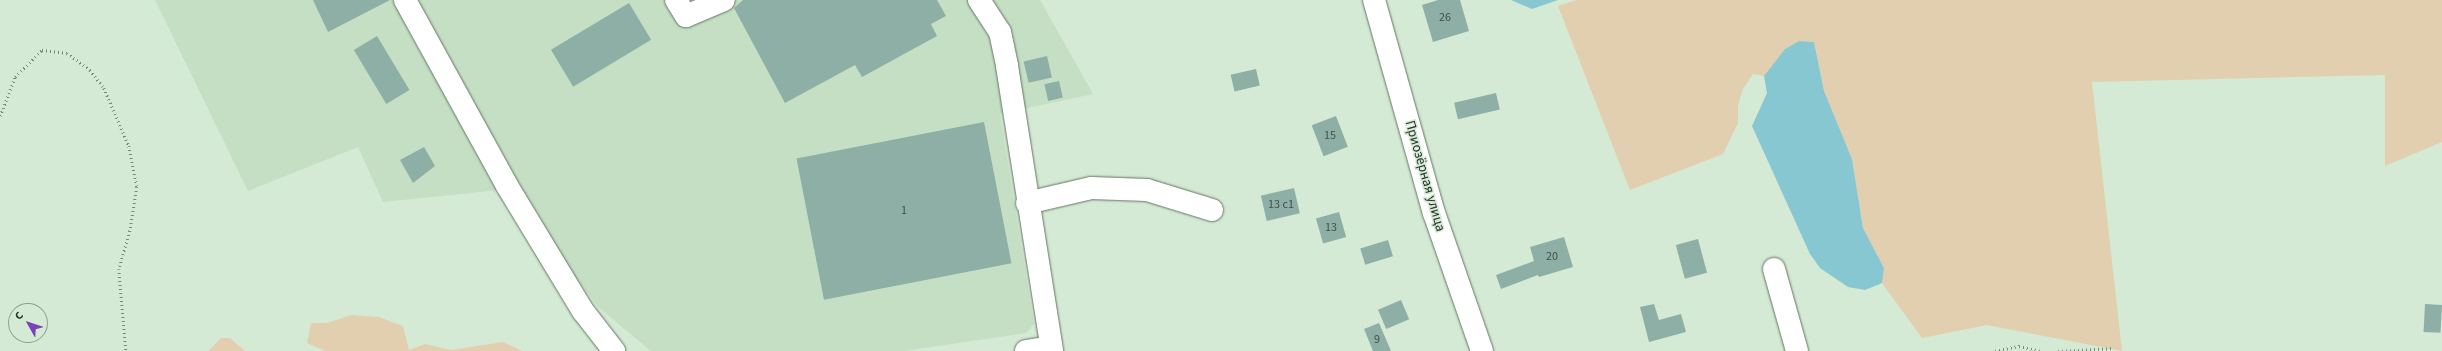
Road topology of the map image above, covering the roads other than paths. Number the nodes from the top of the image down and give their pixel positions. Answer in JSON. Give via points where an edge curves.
{"nodes":[{"id":1,"x":405,"y":0,"type":"edge"},
{"id":2,"x":676,"y":0,"type":"edge"},
{"id":3,"x":724,"y":0,"type":"edge"},
{"id":4,"x":979,"y":0,"type":"edge"},
{"id":5,"x":1374,"y":0,"type":"edge"},
{"id":6,"x":1027,"y":203,"type":"junction"},
{"id":7,"x":1212,"y":210,"type":"dead end"},
{"id":8,"x":1774,"y":269,"type":"dead end"},
{"id":9,"x":1052,"y":349,"type":"edge"},
{"id":10,"x":614,"y":351,"type":"edge"},
{"id":11,"x":1026,"y":351,"type":"edge"},
{"id":12,"x":1482,"y":351,"type":"edge"},
{"id":13,"x":1797,"y":351,"type":"edge"}],
"edges":[{"from":1,"to":10,"type":"street","via":[[506,184],[583,311]]},
{"from":2,"to":3,"type":"street","via":[[686,16]]},
{"from":4,"to":6,"type":"street","via":[[1000,32],[1015,111]]},
{"from":5,"to":12,"type":"street","name":"Приозёрная улица","via":[[1434,213]]},
{"from":6,"to":7,"type":"street","via":[[1091,188],[1147,190]]},
{"from":6,"to":9,"type":"street"},
{"from":8,"to":13,"type":"street"},
{"from":9,"to":11,"type":"street"}]}
